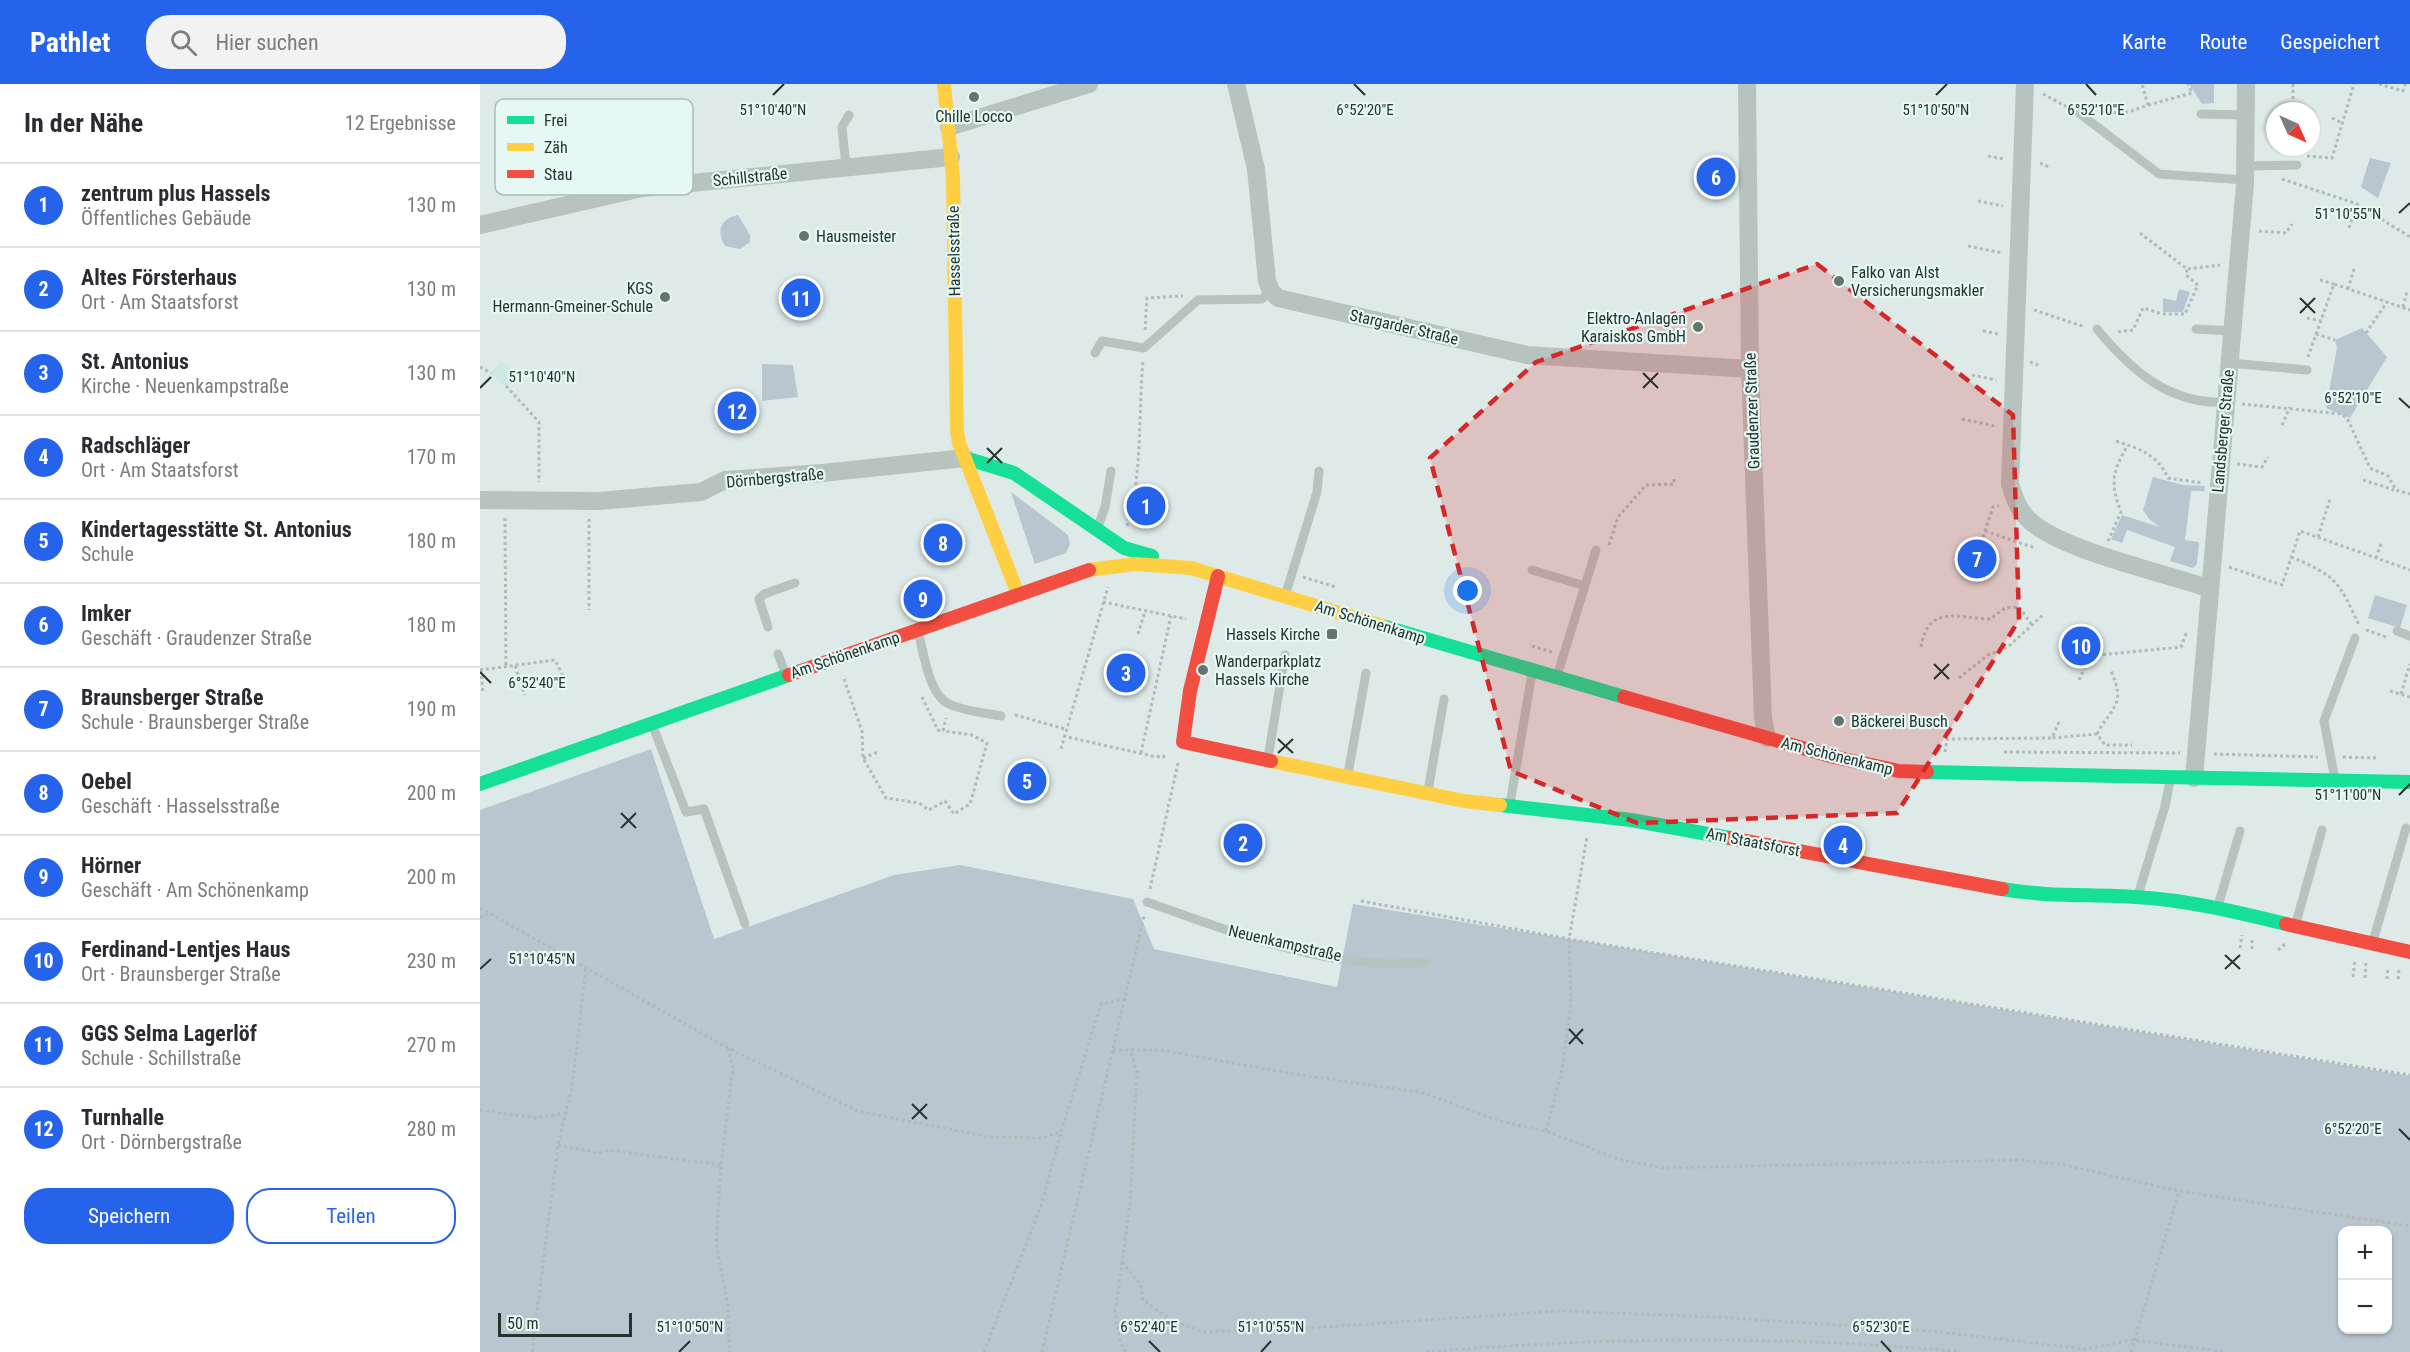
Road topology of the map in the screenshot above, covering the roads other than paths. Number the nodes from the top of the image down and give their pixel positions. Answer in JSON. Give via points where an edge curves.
{"nodes":[{"id":1,"x":944,"y":84,"type":"edge"},
{"id":2,"x":1089,"y":84,"type":"edge"},
{"id":3,"x":1236,"y":84,"type":"edge"},
{"id":4,"x":1747,"y":84,"type":"edge"},
{"id":5,"x":2246,"y":84,"type":"edge"},
{"id":6,"x":2030,"y":87,"type":"edge"},
{"id":7,"x":2079,"y":113,"type":"road end"},
{"id":8,"x":2201,"y":114,"type":"dead end"},
{"id":9,"x":849,"y":115,"type":"dead end"},
{"id":10,"x":2245,"y":116,"type":"junction"},
{"id":11,"x":949,"y":127,"type":"junction"},
{"id":12,"x":951,"y":157,"type":"junction"},
{"id":13,"x":2297,"y":165,"type":"dead end"},
{"id":14,"x":846,"y":167,"type":"junction"},
{"id":15,"x":2245,"y":173,"type":"junction"},
{"id":16,"x":693,"y":183,"type":"edge"},
{"id":17,"x":611,"y":195,"type":"edge"},
{"id":18,"x":480,"y":225,"type":"edge"},
{"id":19,"x":1270,"y":291,"type":"junction"},
{"id":20,"x":2097,"y":329,"type":"road end"},
{"id":21,"x":2196,"y":329,"type":"dead end"},
{"id":22,"x":2232,"y":331,"type":"junction"},
{"id":23,"x":1095,"y":353,"type":"dead end"},
{"id":24,"x":2229,"y":363,"type":"junction"},
{"id":25,"x":1750,"y":369,"type":"junction"},
{"id":26,"x":2307,"y":370,"type":"dead end"},
{"id":27,"x":2225,"y":402,"type":"junction"},
{"id":28,"x":957,"y":418,"type":"junction"},
{"id":29,"x":965,"y":458,"type":"junction"},
{"id":30,"x":1003,"y":468,"type":"junction"},
{"id":31,"x":1111,"y":471,"type":"dead end"},
{"id":32,"x":1318,"y":471,"type":"dead end"},
{"id":33,"x":976,"y":486,"type":"junction"},
{"id":34,"x":480,"y":500,"type":"edge"},
{"id":35,"x":989,"y":521,"type":"junction"},
{"id":36,"x":1092,"y":525,"type":"junction"},
{"id":37,"x":1004,"y":531,"type":"dead end"},
{"id":38,"x":1596,"y":550,"type":"road end"},
{"id":39,"x":1162,"y":564,"type":"junction"},
{"id":40,"x":1532,"y":570,"type":"dead end"},
{"id":41,"x":1079,"y":573,"type":"junction"},
{"id":42,"x":1218,"y":576,"type":"junction"},
{"id":43,"x":795,"y":583,"type":"dead end"},
{"id":44,"x":1585,"y":586,"type":"junction"},
{"id":45,"x":2208,"y":588,"type":"junction"},
{"id":46,"x":1018,"y":594,"type":"junction"},
{"id":47,"x":1286,"y":596,"type":"junction"},
{"id":48,"x":768,"y":627,"type":"dead end"},
{"id":49,"x":918,"y":629,"type":"junction"},
{"id":50,"x":2397,"y":631,"type":"dead end"},
{"id":51,"x":2410,"y":636,"type":"edge"},
{"id":52,"x":2355,"y":638,"type":"dead end"},
{"id":53,"x":778,"y":654,"type":"dead end"},
{"id":54,"x":1285,"y":655,"type":"dead end"},
{"id":55,"x":1533,"y":671,"type":"junction"},
{"id":56,"x":1366,"y":673,"type":"dead end"},
{"id":57,"x":786,"y":675,"type":"junction"},
{"id":58,"x":1557,"y":678,"type":"junction"},
{"id":59,"x":1444,"y":699,"type":"dead end"},
{"id":60,"x":1000,"y":716,"type":"road end"},
{"id":61,"x":652,"y":722,"type":"junction"},
{"id":62,"x":1767,"y":738,"type":"junction"},
{"id":63,"x":1268,"y":760,"type":"junction"},
{"id":64,"x":1348,"y":776,"type":"junction"},
{"id":65,"x":2171,"y":777,"type":"junction"},
{"id":66,"x":2194,"y":778,"type":"junction"},
{"id":67,"x":2336,"y":781,"type":"junction"},
{"id":68,"x":2410,"y":782,"type":"edge"},
{"id":69,"x":480,"y":784,"type":"edge"},
{"id":70,"x":1428,"y":793,"type":"junction"},
{"id":71,"x":1510,"y":806,"type":"junction"},
{"id":72,"x":2406,"y":828,"type":"dead end"},
{"id":73,"x":2322,"y":830,"type":"dead end"},
{"id":74,"x":2240,"y":831,"type":"dead end"},
{"id":75,"x":2138,"y":897,"type":"junction"},
{"id":76,"x":1147,"y":902,"type":"dead end"},
{"id":77,"x":2218,"y":908,"type":"junction"},
{"id":78,"x":745,"y":924,"type":"dead end"},
{"id":79,"x":2295,"y":927,"type":"junction"},
{"id":80,"x":2372,"y":943,"type":"junction"},
{"id":81,"x":2410,"y":952,"type":"edge"},
{"id":82,"x":1427,"y":962,"type":"dead end"}],
"edges":[{"from":1,"to":11,"type":"street","name":"Hasselsstraße"},
{"from":2,"to":11,"type":"street"},
{"from":3,"to":19,"type":"street","via":[[1256,169]]},
{"from":4,"to":25,"type":"street","name":"Graudenzer Straße"},
{"from":5,"to":10,"type":"street","name":"Landsberger Straße"},
{"from":6,"to":45,"type":"street","via":[[2010,484],[2016,503],[2028,520],[2066,542]]},
{"from":7,"to":15,"type":"lane","via":[[2158,174]]},
{"from":8,"to":10,"type":"lane"},
{"from":9,"to":14,"type":"lane","via":[[842,127]]},
{"from":10,"to":15,"type":"street","name":"Landsberger Straße","via":[[2241,136]]},
{"from":11,"to":12,"type":"street","name":"Hasselsstraße"},
{"from":12,"to":14,"type":"street","name":"Schillstraße"},
{"from":12,"to":28,"type":"street","name":"Hasselsstraße"},
{"from":13,"to":15,"type":"lane"},
{"from":14,"to":16,"type":"street","name":"Schillstraße"},
{"from":15,"to":22,"type":"street","name":"Landsberger Straße"},
{"from":17,"to":18,"type":"street","name":"Schillstraße"},
{"from":19,"to":23,"type":"lane","via":[[1262,299],[1198,300],[1144,348],[1102,341]]},
{"from":19,"to":25,"type":"street","name":"Stargarder Straße","via":[[1278,298],[1527,355]]},
{"from":20,"to":27,"type":"lane","via":[[2136,373],[2194,400]]},
{"from":21,"to":22,"type":"lane"},
{"from":22,"to":24,"type":"street","name":"Landsberger Straße"},
{"from":24,"to":26,"type":"lane"},
{"from":24,"to":27,"type":"street","name":"Landsberger Straße"},
{"from":25,"to":62,"type":"street","name":"Graudenzer Straße","via":[[1762,709]]},
{"from":27,"to":45,"type":"street","name":"Landsberger Straße"},
{"from":28,"to":29,"type":"street","name":"Hasselsstraße"},
{"from":28,"to":30,"type":"street"},
{"from":29,"to":30,"type":"street"},
{"from":29,"to":33,"type":"street","name":"Hasselsstraße"},
{"from":29,"to":34,"type":"street","name":"Dörnbergstraße","via":[[725,480],[701,492],[589,501]]},
{"from":30,"to":33,"type":"street"},
{"from":30,"to":36,"type":"street"},
{"from":31,"to":36,"type":"lane","via":[[1105,507]]},
{"from":32,"to":47,"type":"lane","via":[[1317,492]]},
{"from":33,"to":35,"type":"street","name":"Hasselsstraße"},
{"from":35,"to":37,"type":"lane"},
{"from":35,"to":46,"type":"street","name":"Hasselsstraße"},
{"from":36,"to":39,"type":"street","via":[[1116,543]]},
{"from":36,"to":41,"type":"street","via":[[1091,552]]},
{"from":38,"to":44,"type":"lane"},
{"from":39,"to":41,"type":"street","name":"Am Schönenkamp","via":[[1104,566]]},
{"from":39,"to":42,"type":"street","name":"Am Schönenkamp"},
{"from":40,"to":44,"type":"lane"},
{"from":41,"to":46,"type":"street","name":"Am Schönenkamp"},
{"from":42,"to":47,"type":"street","name":"Am Schönenkamp"},
{"from":42,"to":63,"type":"street","name":"Am Staatsforst","via":[[1186,690],[1183,742]]},
{"from":43,"to":48,"type":"lane","via":[[759,599]]},
{"from":44,"to":58,"type":"lane"},
{"from":45,"to":66,"type":"street","name":"Landsberger Straße"},
{"from":46,"to":49,"type":"street","name":"Am Schönenkamp"},
{"from":47,"to":55,"type":"street","name":"Am Schönenkamp"},
{"from":49,"to":57,"type":"street","name":"Am Schönenkamp"},
{"from":49,"to":60,"type":"lane","via":[[940,697],[949,704]]},
{"from":50,"to":51,"type":"lane"},
{"from":52,"to":67,"type":"lane","via":[[2324,722]]},
{"from":53,"to":57,"type":"lane"},
{"from":54,"to":63,"type":"lane"},
{"from":55,"to":58,"type":"street","name":"Am Schönenkamp"},
{"from":55,"to":71,"type":"lane"},
{"from":56,"to":64,"type":"lane"},
{"from":57,"to":61,"type":"street","name":"Am Schönenkamp"},
{"from":58,"to":62,"type":"street","name":"Am Schönenkamp"},
{"from":59,"to":70,"type":"lane"},
{"from":61,"to":69,"type":"street","name":"Am Schönenkamp"},
{"from":61,"to":78,"type":"lane","via":[[686,812],[704,809]]},
{"from":62,"to":65,"type":"street","name":"Am Schönenkamp","via":[[1899,771]]},
{"from":63,"to":64,"type":"street","name":"Am Staatsforst"},
{"from":64,"to":70,"type":"street","name":"Am Staatsforst"},
{"from":65,"to":66,"type":"street","name":"Am Schönenkamp"},
{"from":65,"to":75,"type":"lane"},
{"from":66,"to":67,"type":"street","name":"Am Schönenkamp"},
{"from":67,"to":68,"type":"street","name":"Am Schönenkamp"},
{"from":70,"to":71,"type":"street","name":"Am Staatsforst"},
{"from":71,"to":75,"type":"street","name":"Am Staatsforst","via":[[1686,829],[2031,894]]},
{"from":72,"to":80,"type":"lane"},
{"from":73,"to":79,"type":"lane"},
{"from":74,"to":77,"type":"lane"},
{"from":75,"to":77,"type":"street","name":"Am Staatsforst"},
{"from":76,"to":82,"type":"lane","name":"Neuenkampstraße","via":[[1278,945],[1396,965]]},
{"from":77,"to":79,"type":"street","name":"Am Staatsforst"},
{"from":79,"to":80,"type":"street","name":"Am Staatsforst"},
{"from":80,"to":81,"type":"street","name":"Am Staatsforst"}]}
